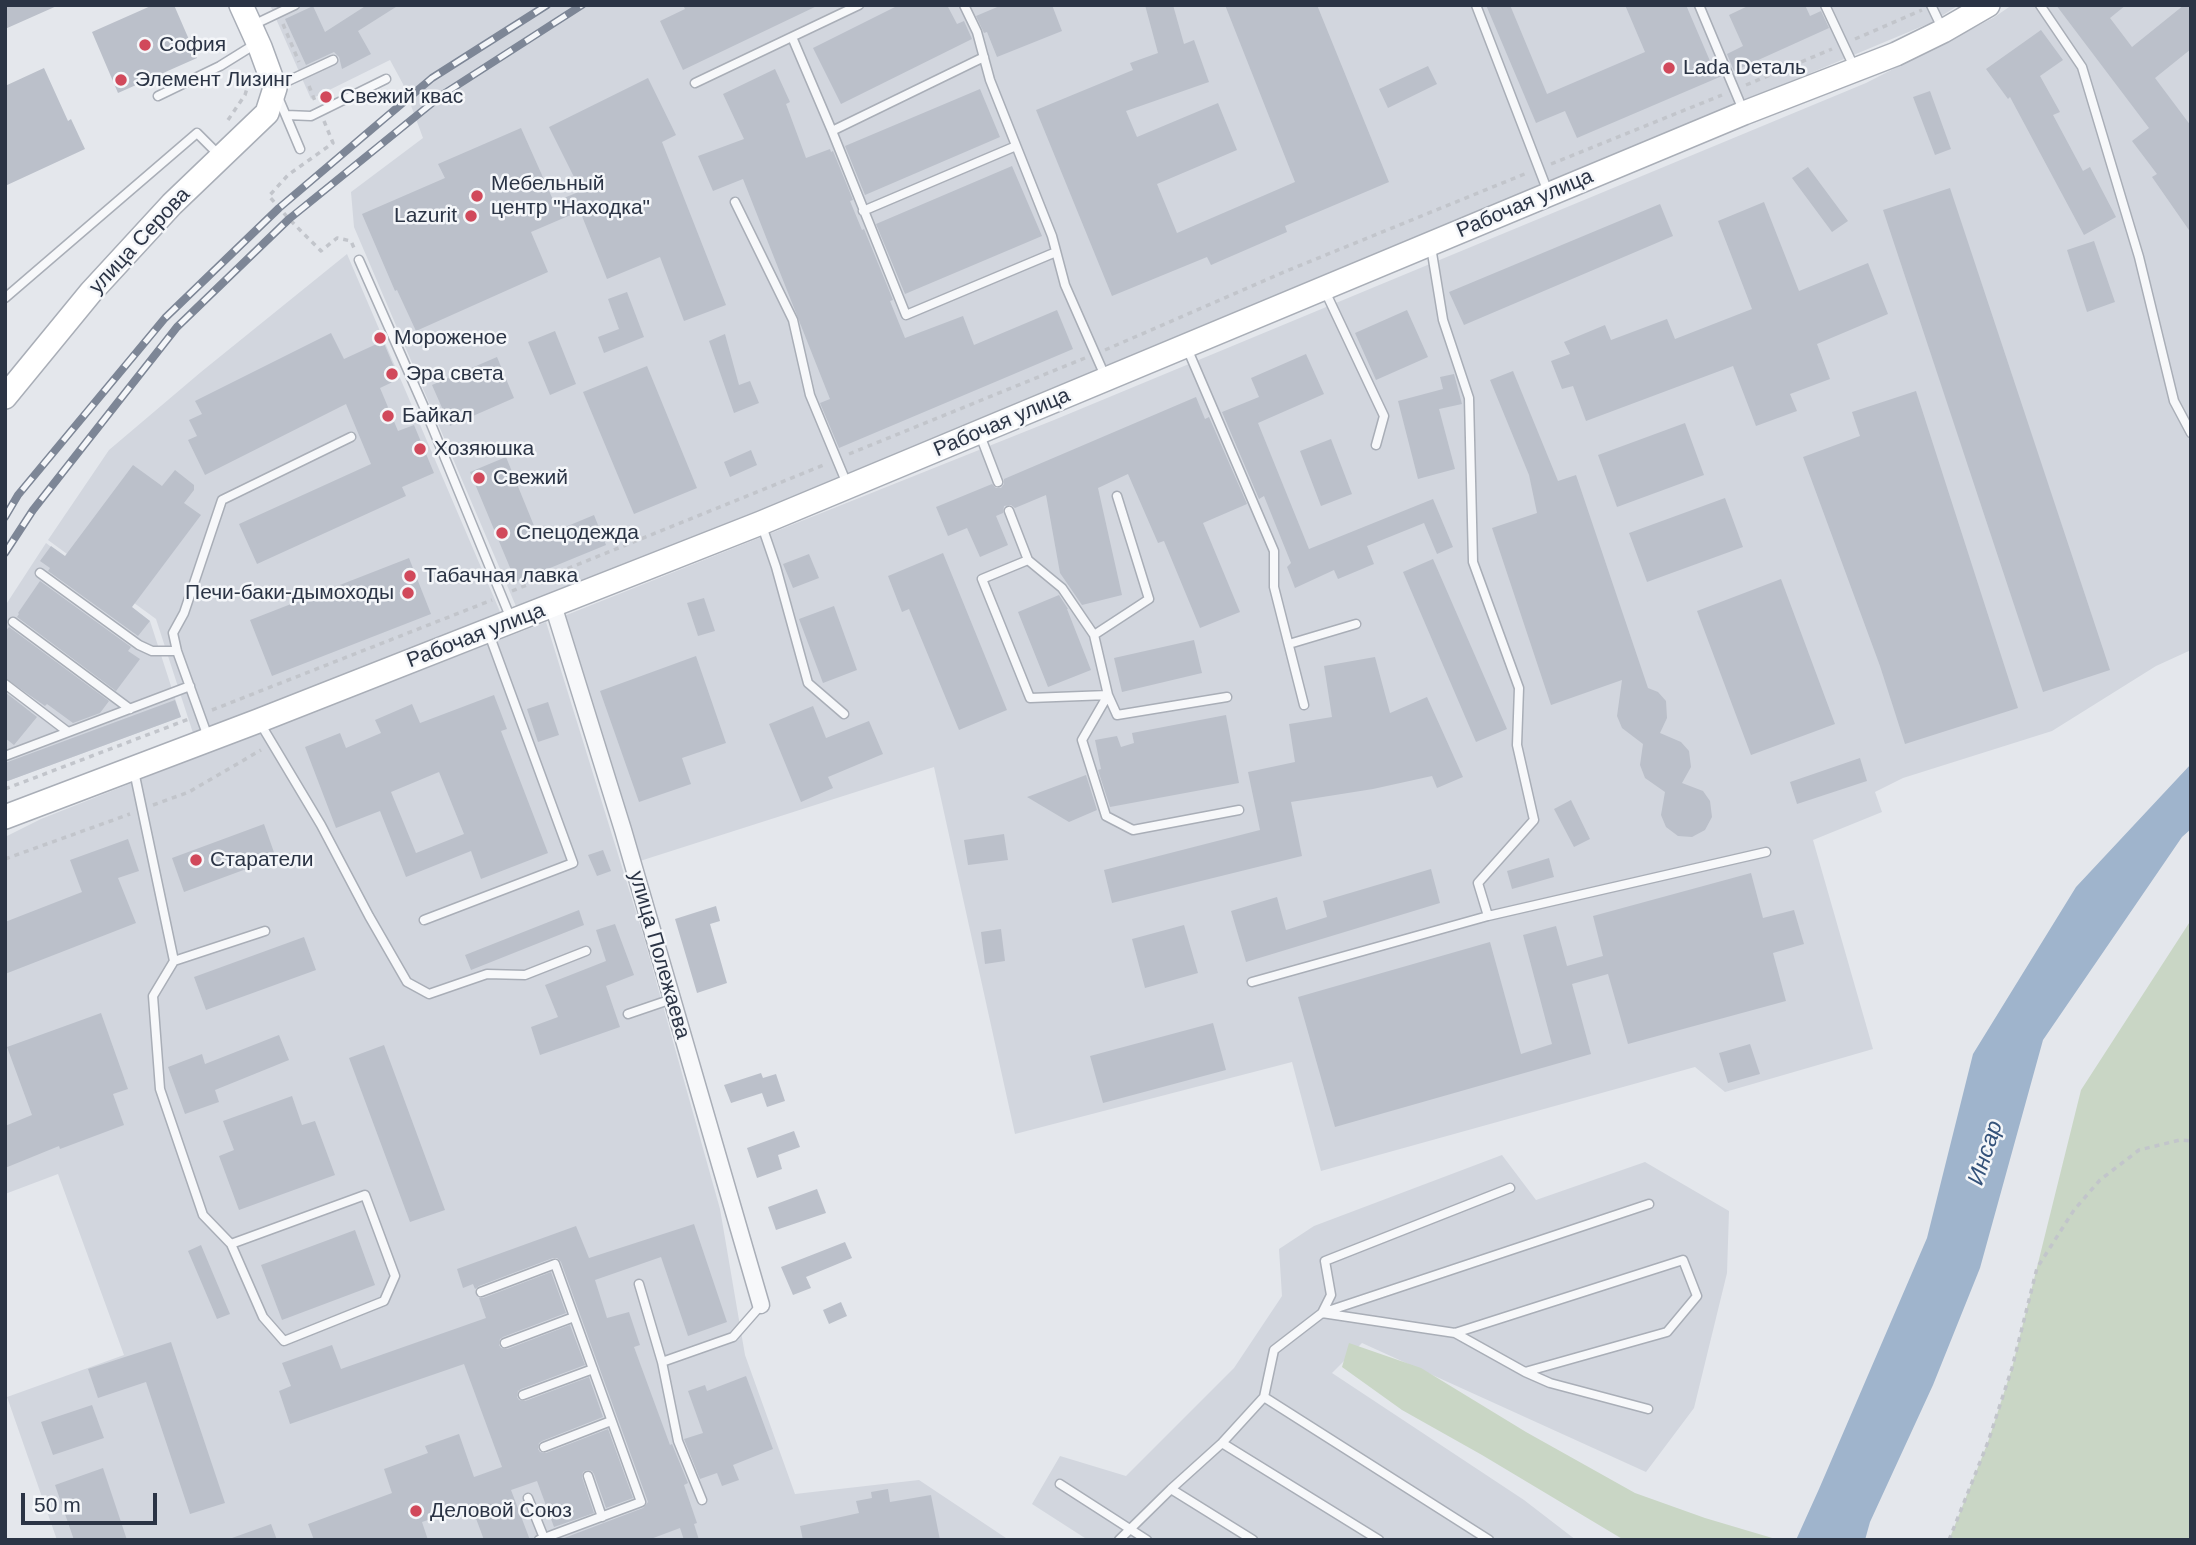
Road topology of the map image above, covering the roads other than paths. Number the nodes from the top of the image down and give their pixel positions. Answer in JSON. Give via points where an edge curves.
{"nodes":[{"id":1,"x":241,"y":5,"type":"edge"},
{"id":2,"x":295,"y":5,"type":"edge"},
{"id":3,"x":859,"y":5,"type":"edge"},
{"id":4,"x":964,"y":5,"type":"edge"},
{"id":5,"x":1476,"y":5,"type":"edge"},
{"id":6,"x":1699,"y":5,"type":"edge"},
{"id":7,"x":1825,"y":5,"type":"edge"},
{"id":8,"x":1988,"y":5,"type":"edge"},
{"id":9,"x":2040,"y":5,"type":"edge"},
{"id":10,"x":1931,"y":6,"type":"edge"},
{"id":11,"x":1943,"y":31,"type":"junction"},
{"id":12,"x":254,"y":35,"type":"junction"},
{"id":13,"x":792,"y":37,"type":"junction"},
{"id":14,"x":984,"y":57,"type":"junction"},
{"id":15,"x":333,"y":60,"type":"dead end"},
{"id":16,"x":1856,"y":69,"type":"junction"},
{"id":17,"x":386,"y":79,"type":"dead end"},
{"id":18,"x":695,"y":83,"type":"dead end"},
{"id":19,"x":275,"y":88,"type":"junction"},
{"id":20,"x":158,"y":96,"type":"dead end"},
{"id":21,"x":1744,"y":113,"type":"junction"},
{"id":22,"x":286,"y":115,"type":"junction"},
{"id":23,"x":832,"y":131,"type":"junction"},
{"id":24,"x":1016,"y":146,"type":"junction"},
{"id":25,"x":300,"y":149,"type":"dead end"},
{"id":26,"x":214,"y":150,"type":"junction"},
{"id":27,"x":1549,"y":194,"type":"junction"},
{"id":28,"x":735,"y":202,"type":"dead end"},
{"id":29,"x":863,"y":211,"type":"junction"},
{"id":30,"x":1431,"y":244,"type":"junction"},
{"id":31,"x":1056,"y":252,"type":"junction"},
{"id":32,"x":359,"y":260,"type":"road end"},
{"id":33,"x":1324,"y":288,"type":"junction"},
{"id":34,"x":5,"y":298,"type":"edge"},
{"id":35,"x":1186,"y":346,"type":"junction"},
{"id":36,"x":1107,"y":379,"type":"junction"},
{"id":37,"x":5,"y":397,"type":"edge"},
{"id":38,"x":979,"y":432,"type":"junction"},
{"id":39,"x":2191,"y":433,"type":"edge"},
{"id":40,"x":351,"y":437,"type":"dead end"},
{"id":41,"x":1376,"y":445,"type":"dead end"},
{"id":42,"x":998,"y":482,"type":"dead end"},
{"id":43,"x":848,"y":487,"type":"junction"},
{"id":44,"x":1117,"y":496,"type":"dead end"},
{"id":45,"x":1009,"y":511,"type":"dead end"},
{"id":46,"x":761,"y":523,"type":"junction"},
{"id":47,"x":1028,"y":561,"type":"junction"},
{"id":48,"x":40,"y":573,"type":"dead end"},
{"id":49,"x":553,"y":606,"type":"junction"},
{"id":50,"x":513,"y":621,"type":"junction"},
{"id":51,"x":13,"y":622,"type":"dead end"},
{"id":52,"x":1356,"y":624,"type":"dead end"},
{"id":53,"x":488,"y":631,"type":"junction"},
{"id":54,"x":1094,"y":635,"type":"junction"},
{"id":55,"x":1289,"y":644,"type":"junction"},
{"id":56,"x":177,"y":651,"type":"junction"},
{"id":57,"x":5,"y":684,"type":"edge"},
{"id":58,"x":190,"y":686,"type":"junction"},
{"id":59,"x":1108,"y":695,"type":"junction"},
{"id":60,"x":1227,"y":697,"type":"dead end"},
{"id":61,"x":1304,"y":705,"type":"dead end"},
{"id":62,"x":130,"y":709,"type":"junction"},
{"id":63,"x":844,"y":713,"type":"dead end"},
{"id":64,"x":258,"y":721,"type":"junction"},
{"id":65,"x":68,"y":732,"type":"junction"},
{"id":66,"x":209,"y":740,"type":"junction"},
{"id":67,"x":7,"y":754,"type":"edge"},
{"id":68,"x":134,"y":768,"type":"junction"},
{"id":69,"x":1239,"y":810,"type":"dead end"},
{"id":70,"x":5,"y":817,"type":"edge"},
{"id":71,"x":1766,"y":852,"type":"dead end"},
{"id":72,"x":1488,"y":916,"type":"junction"},
{"id":73,"x":424,"y":920,"type":"dead end"},
{"id":74,"x":265,"y":932,"type":"dead end"},
{"id":75,"x":586,"y":951,"type":"dead end"},
{"id":76,"x":174,"y":961,"type":"junction"},
{"id":77,"x":1252,"y":982,"type":"dead end"},
{"id":78,"x":672,"y":999,"type":"junction"},
{"id":79,"x":628,"y":1014,"type":"dead end"},
{"id":80,"x":1510,"y":1188,"type":"dead end"},
{"id":81,"x":1649,"y":1204,"type":"dead end"},
{"id":82,"x":231,"y":1244,"type":"junction"},
{"id":83,"x":639,"y":1284,"type":"dead end"},
{"id":84,"x":481,"y":1293,"type":"dead end"},
{"id":85,"x":761,"y":1305,"type":"joint"},
{"id":86,"x":1322,"y":1313,"type":"junction"},
{"id":87,"x":574,"y":1317,"type":"junction"},
{"id":88,"x":1455,"y":1333,"type":"junction"},
{"id":89,"x":505,"y":1343,"type":"dead end"},
{"id":90,"x":663,"y":1362,"type":"junction"},
{"id":91,"x":593,"y":1369,"type":"junction"},
{"id":92,"x":1525,"y":1372,"type":"junction"},
{"id":93,"x":523,"y":1395,"type":"dead end"},
{"id":94,"x":1264,"y":1397,"type":"junction"},
{"id":95,"x":1648,"y":1409,"type":"dead end"},
{"id":96,"x":611,"y":1421,"type":"junction"},
{"id":97,"x":1222,"y":1443,"type":"junction"},
{"id":98,"x":544,"y":1447,"type":"dead end"},
{"id":99,"x":588,"y":1476,"type":"dead end"},
{"id":100,"x":1060,"y":1484,"type":"dead end"},
{"id":101,"x":1171,"y":1489,"type":"junction"},
{"id":102,"x":528,"y":1498,"type":"dead end"},
{"id":103,"x":702,"y":1500,"type":"dead end"},
{"id":104,"x":602,"y":1517,"type":"junction"},
{"id":105,"x":1130,"y":1529,"type":"junction"},
{"id":106,"x":542,"y":1539,"type":"edge"},
{"id":107,"x":1119,"y":1540,"type":"edge"},
{"id":108,"x":1147,"y":1540,"type":"edge"},
{"id":109,"x":1253,"y":1540,"type":"edge"},
{"id":110,"x":1379,"y":1540,"type":"edge"},
{"id":111,"x":1489,"y":1540,"type":"edge"}],
"edges":[{"from":1,"to":12,"type":"street"},
{"from":2,"to":12,"type":"lane"},
{"from":3,"to":13,"type":"lane"},
{"from":4,"to":14,"type":"lane"},
{"from":5,"to":27,"type":"lane"},
{"from":6,"to":21,"type":"lane"},
{"from":7,"to":16,"type":"lane"},
{"from":8,"to":11,"type":"street","name":"Рабочая улица"},
{"from":9,"to":39,"type":"lane","via":[[2082,67],[2139,257],[2174,401]]},
{"from":10,"to":11,"type":"lane"},
{"from":11,"to":16,"type":"street","name":"Рабочая улица"},
{"from":12,"to":19,"type":"street"},
{"from":12,"to":20,"type":"lane","via":[[220,66]]},
{"from":13,"to":18,"type":"lane"},
{"from":13,"to":23,"type":"lane"},
{"from":14,"to":23,"type":"lane"},
{"from":14,"to":24,"type":"lane"},
{"from":15,"to":19,"type":"lane"},
{"from":16,"to":21,"type":"street","name":"Рабочая улица"},
{"from":17,"to":22,"type":"lane","via":[[311,116]]},
{"from":19,"to":22,"type":"lane"},
{"from":19,"to":26,"type":"street","name":"улица Серова","via":[[267,113]]},
{"from":21,"to":27,"type":"street","name":"Рабочая улица"},
{"from":22,"to":25,"type":"lane"},
{"from":23,"to":29,"type":"lane"},
{"from":24,"to":29,"type":"lane"},
{"from":24,"to":31,"type":"lane"},
{"from":26,"to":34,"type":"lane","via":[[197,133]]},
{"from":26,"to":37,"type":"street","name":"улица Серова"},
{"from":27,"to":30,"type":"street","name":"Рабочая улица"},
{"from":28,"to":43,"type":"lane","via":[[793,320],[810,395]]},
{"from":29,"to":31,"type":"lane","via":[[906,315]]},
{"from":30,"to":33,"type":"street","name":"Рабочая улица"},
{"from":30,"to":72,"type":"lane","via":[[1443,320],[1469,398],[1473,562],[1519,688],[1517,745],[1534,820],[1478,883]]},
{"from":31,"to":36,"type":"lane","via":[[1065,285]]},
{"from":32,"to":50,"type":"lane"},
{"from":33,"to":35,"type":"street","name":"Рабочая улица"},
{"from":33,"to":41,"type":"lane","via":[[1384,416]]},
{"from":35,"to":36,"type":"street","name":"Рабочая улица"},
{"from":35,"to":55,"type":"lane","via":[[1274,551],[1274,587]]},
{"from":36,"to":38,"type":"street","name":"Рабочая улица"},
{"from":38,"to":42,"type":"lane"},
{"from":38,"to":43,"type":"street","name":"Рабочая улица"},
{"from":40,"to":56,"type":"lane","via":[[222,500],[173,633]]},
{"from":43,"to":46,"type":"street","name":"Рабочая улица"},
{"from":44,"to":54,"type":"lane","via":[[1149,599]]},
{"from":45,"to":47,"type":"lane"},
{"from":46,"to":49,"type":"street","name":"Рабочая улица"},
{"from":46,"to":63,"type":"lane","via":[[807,683]]},
{"from":47,"to":54,"type":"lane","via":[[1062,589]]},
{"from":47,"to":59,"type":"lane","via":[[982,579],[1030,698]]},
{"from":48,"to":56,"type":"lane","via":[[139,645],[152,651]]},
{"from":49,"to":50,"type":"street","name":"Рабочая улица"},
{"from":49,"to":78,"type":"street","name":"улица Полежаева"},
{"from":50,"to":53,"type":"street","name":"Рабочая улица"},
{"from":51,"to":62,"type":"lane"},
{"from":52,"to":55,"type":"lane"},
{"from":53,"to":64,"type":"street","name":"Рабочая улица"},
{"from":53,"to":73,"type":"lane","via":[[573,863]]},
{"from":54,"to":59,"type":"lane"},
{"from":55,"to":61,"type":"lane"},
{"from":56,"to":58,"type":"lane"},
{"from":57,"to":65,"type":"lane"},
{"from":58,"to":62,"type":"lane"},
{"from":58,"to":66,"type":"lane"},
{"from":59,"to":60,"type":"lane","via":[[1117,715]]},
{"from":59,"to":69,"type":"lane","via":[[1082,740],[1106,816],[1133,830]]},
{"from":62,"to":65,"type":"lane"},
{"from":64,"to":66,"type":"street","name":"Рабочая улица"},
{"from":64,"to":75,"type":"lane","via":[[407,982],[429,994],[486,974],[525,975]]},
{"from":65,"to":67,"type":"lane"},
{"from":66,"to":68,"type":"street","name":"Рабочая улица"},
{"from":68,"to":70,"type":"street","name":"Рабочая улица"},
{"from":68,"to":76,"type":"lane"},
{"from":71,"to":72,"type":"lane"},
{"from":72,"to":77,"type":"lane"},
{"from":74,"to":76,"type":"lane"},
{"from":76,"to":82,"type":"lane","via":[[153,996],[160,1089],[203,1215]]},
{"from":78,"to":79,"type":"lane"},
{"from":78,"to":85,"type":"street","name":"улица Полежаева"},
{"from":80,"to":86,"type":"lane","via":[[1325,1261],[1331,1295]]},
{"from":81,"to":86,"type":"lane"},
{"from":82,"to":82,"type":"lane","via":[[365,1195],[395,1276],[384,1301],[284,1341],[263,1317]]},
{"from":83,"to":90,"type":"lane"},
{"from":84,"to":87,"type":"lane","via":[[555,1264]]},
{"from":85,"to":90,"type":"lane","via":[[733,1337]]},
{"from":86,"to":88,"type":"lane"},
{"from":86,"to":94,"type":"lane","via":[[1274,1350]]},
{"from":87,"to":89,"type":"lane"},
{"from":87,"to":91,"type":"lane"},
{"from":88,"to":92,"type":"lane"},
{"from":88,"to":92,"type":"lane","via":[[1683,1260],[1698,1296],[1667,1332]]},
{"from":90,"to":103,"type":"lane","via":[[678,1441]]},
{"from":91,"to":93,"type":"lane"},
{"from":91,"to":96,"type":"lane"},
{"from":92,"to":95,"type":"lane"},
{"from":94,"to":97,"type":"lane"},
{"from":94,"to":111,"type":"lane"},
{"from":96,"to":98,"type":"lane"},
{"from":96,"to":104,"type":"lane","via":[[641,1502]]},
{"from":97,"to":101,"type":"lane"},
{"from":97,"to":110,"type":"lane"},
{"from":99,"to":104,"type":"lane"},
{"from":100,"to":105,"type":"lane"},
{"from":101,"to":105,"type":"lane"},
{"from":101,"to":109,"type":"lane"},
{"from":102,"to":106,"type":"lane"},
{"from":104,"to":106,"type":"lane"},
{"from":105,"to":107,"type":"lane"},
{"from":105,"to":108,"type":"lane"}]}
